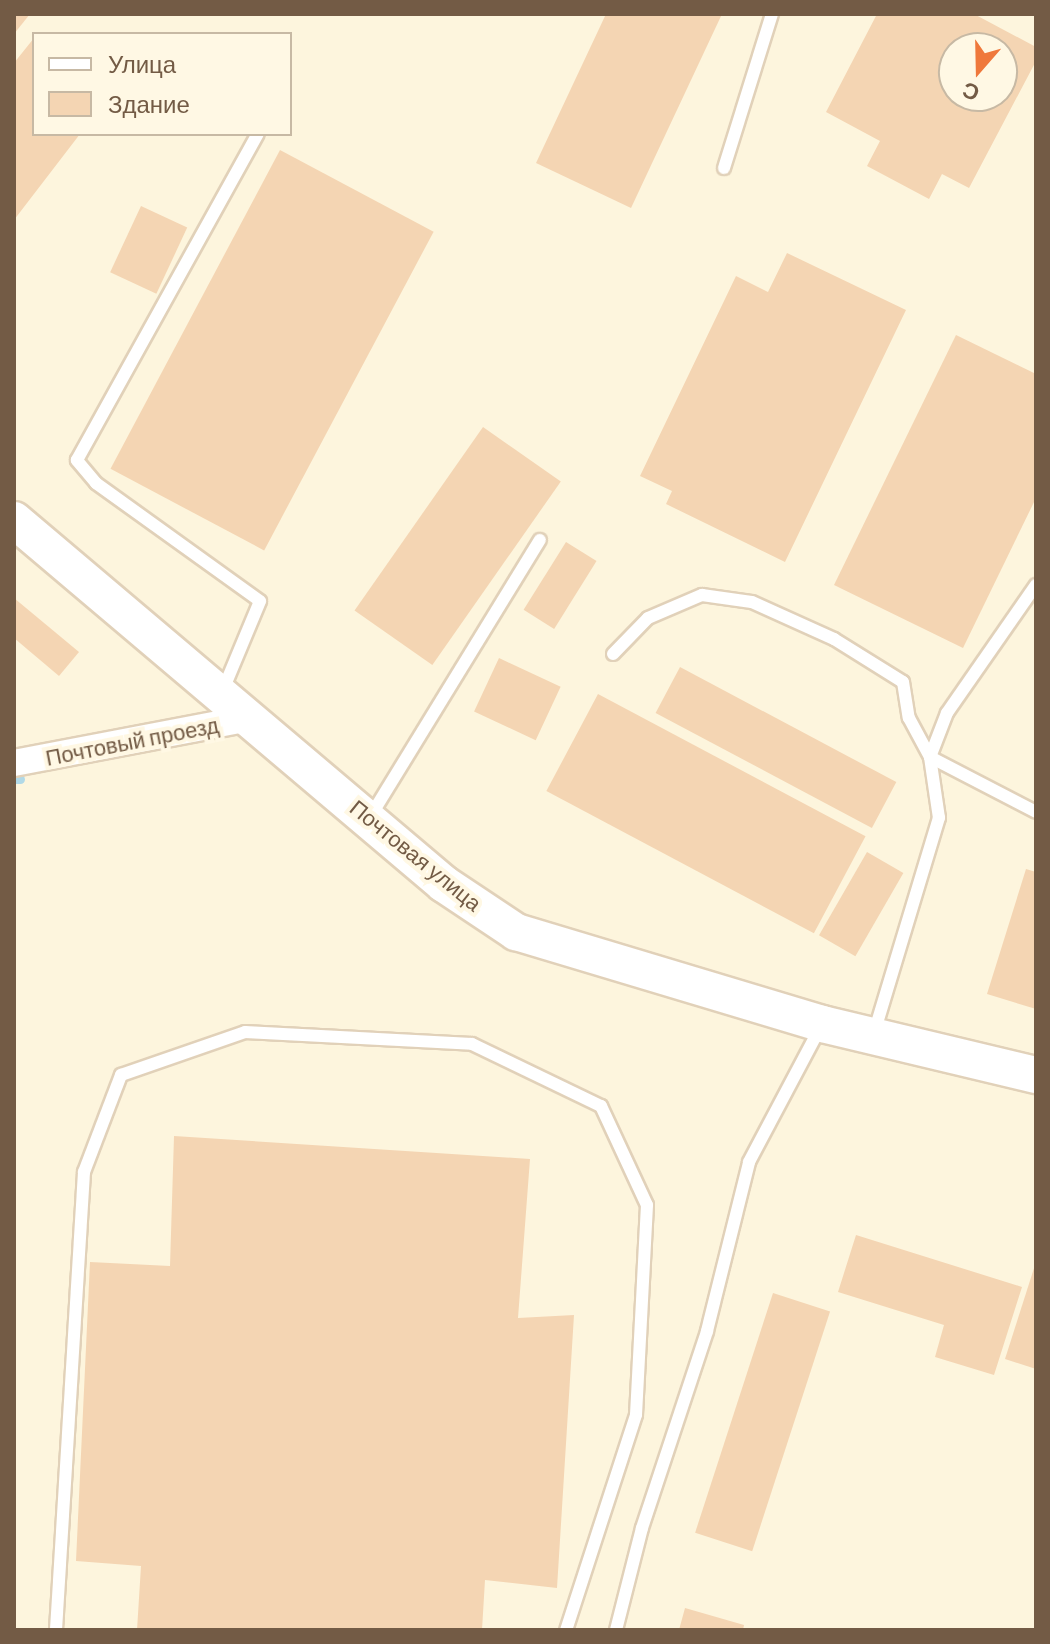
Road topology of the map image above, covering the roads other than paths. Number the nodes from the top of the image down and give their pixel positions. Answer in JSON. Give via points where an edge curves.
{"nodes":[{"id":1,"x":772,"y":14,"type":"edge"},
{"id":2,"x":257,"y":136,"type":"edge"},
{"id":3,"x":724,"y":168,"type":"dead end"},
{"id":4,"x":14,"y":520,"type":"edge"},
{"id":5,"x":540,"y":540,"type":"dead end"},
{"id":6,"x":1036,"y":585,"type":"edge"},
{"id":7,"x":613,"y":654,"type":"dead end"},
{"id":8,"x":222,"y":693,"type":"junction"},
{"id":9,"x":250,"y":718,"type":"junction"},
{"id":10,"x":930,"y":757,"type":"junction"},
{"id":11,"x":14,"y":763,"type":"edge"},
{"id":12,"x":1036,"y":812,"type":"edge"},
{"id":13,"x":369,"y":818,"type":"junction"},
{"id":14,"x":822,"y":1024,"type":"junction"},
{"id":15,"x":873,"y":1036,"type":"junction"},
{"id":16,"x":1036,"y":1075,"type":"edge"},
{"id":17,"x":56,"y":1630,"type":"edge"},
{"id":18,"x":566,"y":1630,"type":"edge"},
{"id":19,"x":616,"y":1630,"type":"edge"}],
"edges":[{"from":1,"to":3,"type":"lane"},
{"from":2,"to":8,"type":"lane","via":[[77,460],[96,483],[260,601]]},
{"from":4,"to":8,"type":"street","name":"Почтовая улица"},
{"from":5,"to":13,"type":"lane"},
{"from":6,"to":10,"type":"lane","via":[[947,713]]},
{"from":7,"to":10,"type":"lane","via":[[648,618],[702,595],[752,602],[834,639],[903,682],[909,718]]},
{"from":8,"to":9,"type":"street","name":"Почтовая улица"},
{"from":9,"to":11,"type":"street","name":"Почтовый проезд"},
{"from":9,"to":13,"type":"street","name":"Почтовая улица"},
{"from":10,"to":12,"type":"lane"},
{"from":10,"to":15,"type":"lane","via":[[939,818]]},
{"from":13,"to":14,"type":"street","name":"Почтовая улица","via":[[444,884],[516,932]]},
{"from":14,"to":15,"type":"street","name":"Почтовая улица"},
{"from":14,"to":19,"type":"lane","via":[[749,1162],[707,1331],[642,1528]]},
{"from":15,"to":16,"type":"street","name":"Почтовая улица"},
{"from":17,"to":18,"type":"lane","via":[[84,1172],[121,1075],[245,1032],[472,1044],[601,1106],[647,1205],[636,1415]]}]}
